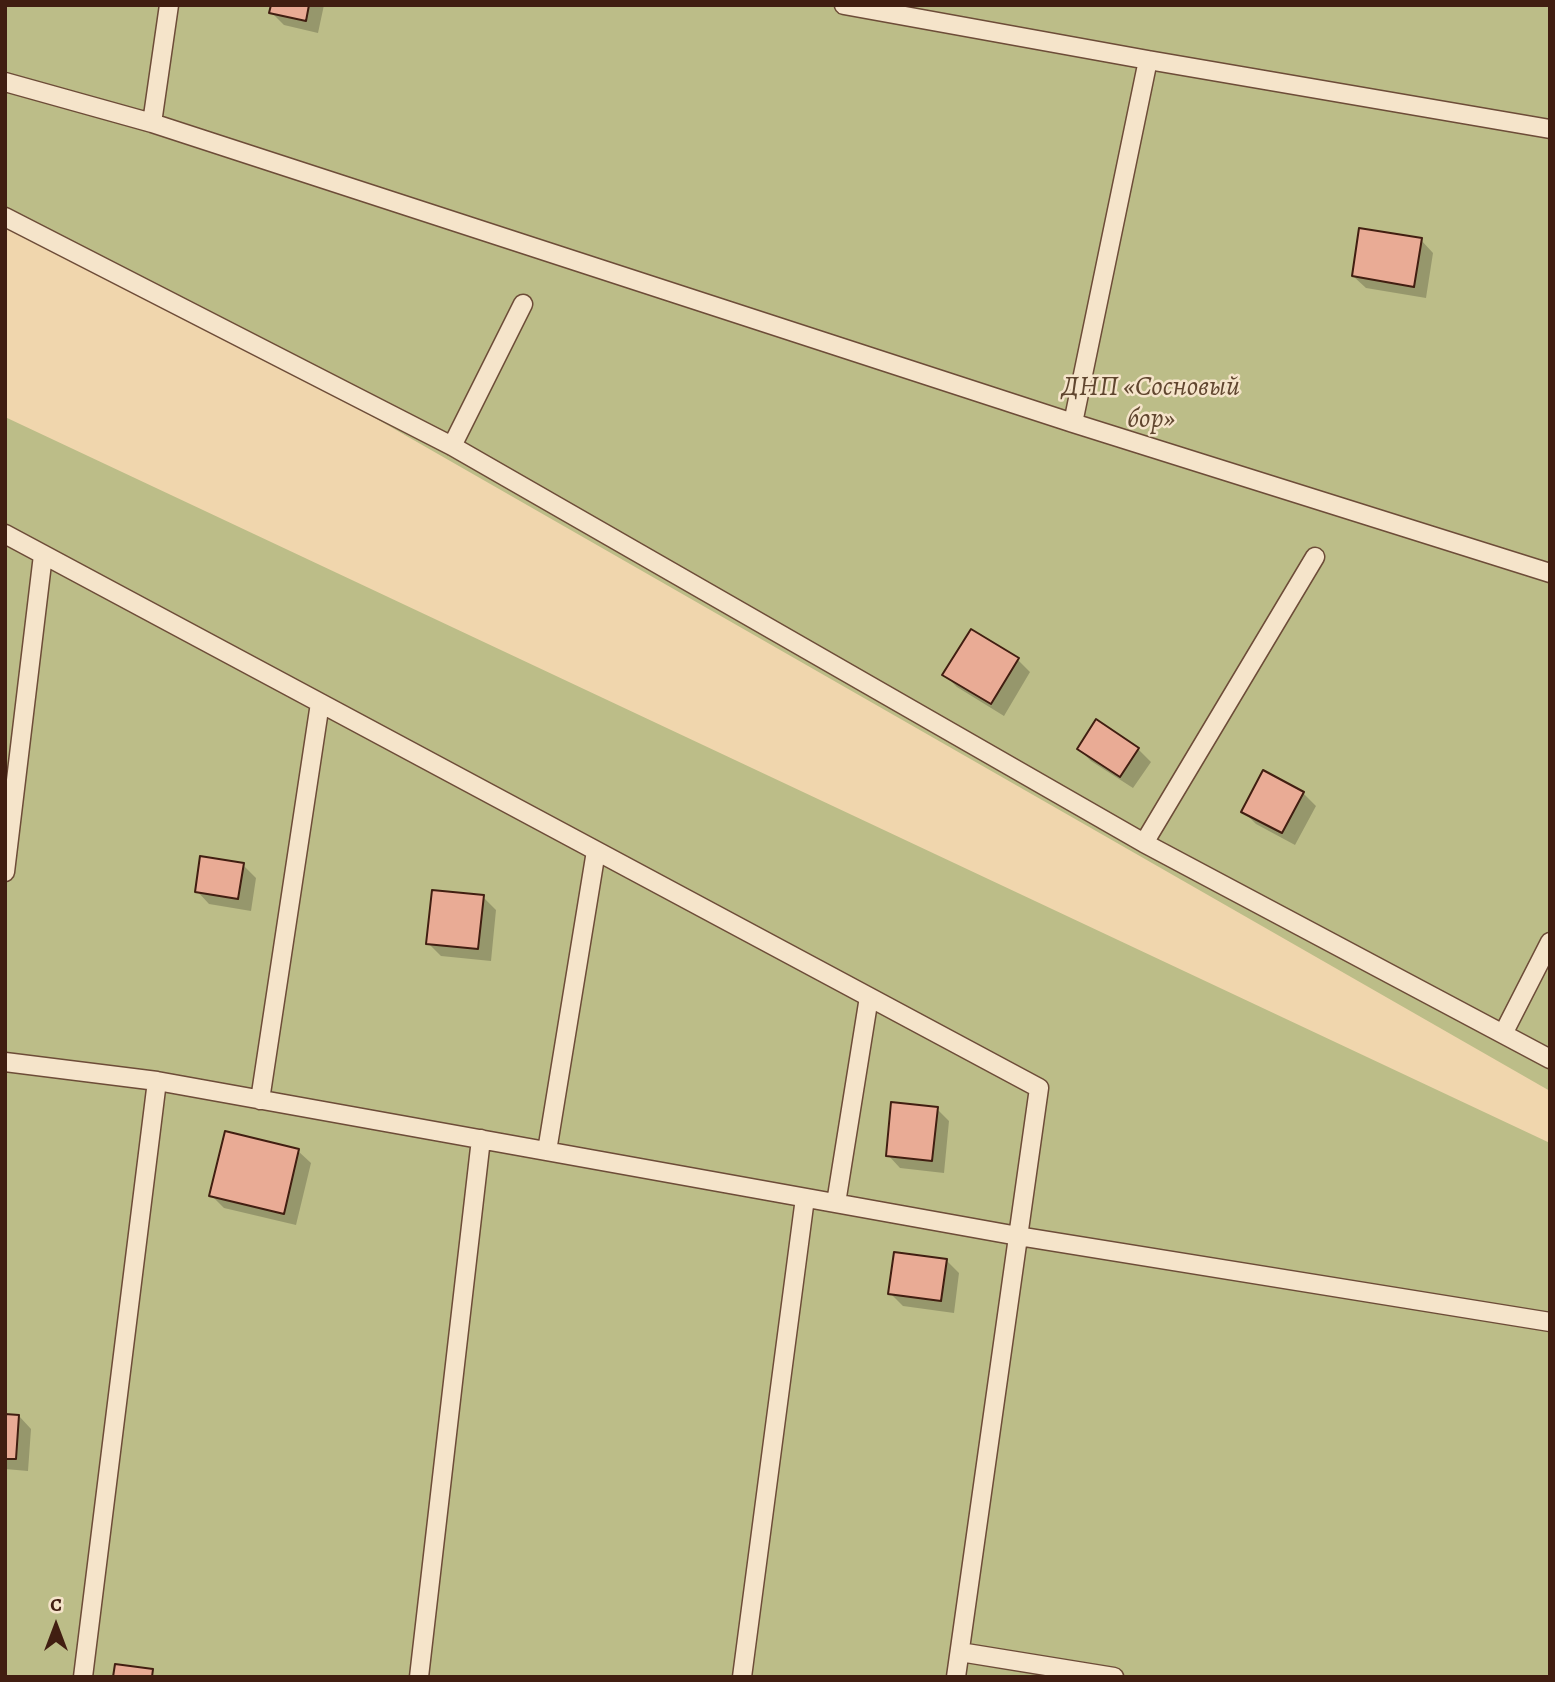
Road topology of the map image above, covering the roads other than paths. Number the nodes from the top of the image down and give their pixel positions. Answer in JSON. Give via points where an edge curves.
{"nodes":[{"id":1,"x":169,"y":5,"type":"edge"},
{"id":2,"x":844,"y":5,"type":"edge"},
{"id":3,"x":1147,"y":60,"type":"junction"},
{"id":4,"x":5,"y":82,"type":"edge"},
{"id":5,"x":152,"y":123,"type":"junction"},
{"id":6,"x":1550,"y":129,"type":"edge"},
{"id":7,"x":5,"y":217,"type":"edge"},
{"id":8,"x":523,"y":304,"type":"dead end"},
{"id":9,"x":1073,"y":423,"type":"junction"},
{"id":10,"x":452,"y":446,"type":"junction"},
{"id":11,"x":5,"y":534,"type":"edge"},
{"id":12,"x":43,"y":555,"type":"junction"},
{"id":13,"x":1315,"y":557,"type":"dead end"},
{"id":14,"x":1550,"y":573,"type":"edge"},
{"id":15,"x":320,"y":703,"type":"junction"},
{"id":16,"x":1144,"y":843,"type":"junction"},
{"id":17,"x":596,"y":851,"type":"junction"},
{"id":18,"x":5,"y":872,"type":"edge"},
{"id":19,"x":1550,"y":942,"type":"edge"},
{"id":20,"x":869,"y":998,"type":"junction"},
{"id":21,"x":1503,"y":1034,"type":"junction"},
{"id":22,"x":1550,"y":1059,"type":"edge"},
{"id":23,"x":5,"y":1062,"type":"edge"},
{"id":24,"x":157,"y":1081,"type":"junction"},
{"id":25,"x":260,"y":1100,"type":"junction"},
{"id":26,"x":481,"y":1139,"type":"junction"},
{"id":27,"x":547,"y":1151,"type":"junction"},
{"id":28,"x":805,"y":1198,"type":"junction"},
{"id":29,"x":835,"y":1203,"type":"junction"},
{"id":30,"x":1018,"y":1236,"type":"junction"},
{"id":31,"x":1550,"y":1322,"type":"edge"},
{"id":32,"x":960,"y":1652,"type":"junction"},
{"id":33,"x":83,"y":1677,"type":"edge"},
{"id":34,"x":419,"y":1677,"type":"edge"},
{"id":35,"x":743,"y":1677,"type":"edge"},
{"id":36,"x":956,"y":1677,"type":"edge"},
{"id":37,"x":1114,"y":1677,"type":"edge"}],
"edges":[{"from":1,"to":5,"type":"lane"},
{"from":2,"to":3,"type":"lane"},
{"from":3,"to":6,"type":"lane"},
{"from":3,"to":9,"type":"lane"},
{"from":4,"to":5,"type":"lane"},
{"from":5,"to":9,"type":"lane"},
{"from":7,"to":10,"type":"lane"},
{"from":8,"to":10,"type":"lane"},
{"from":9,"to":14,"type":"lane"},
{"from":10,"to":16,"type":"lane"},
{"from":11,"to":12,"type":"lane"},
{"from":12,"to":15,"type":"lane"},
{"from":12,"to":18,"type":"lane"},
{"from":13,"to":16,"type":"lane"},
{"from":15,"to":17,"type":"lane"},
{"from":15,"to":25,"type":"lane"},
{"from":16,"to":21,"type":"lane"},
{"from":17,"to":20,"type":"lane"},
{"from":17,"to":27,"type":"lane"},
{"from":19,"to":21,"type":"lane"},
{"from":20,"to":29,"type":"lane"},
{"from":20,"to":30,"type":"lane","via":[[1039,1088]]},
{"from":21,"to":22,"type":"lane"},
{"from":23,"to":24,"type":"lane"},
{"from":24,"to":25,"type":"lane"},
{"from":24,"to":33,"type":"lane"},
{"from":25,"to":26,"type":"lane"},
{"from":26,"to":27,"type":"lane"},
{"from":26,"to":34,"type":"lane"},
{"from":27,"to":28,"type":"lane"},
{"from":28,"to":29,"type":"lane"},
{"from":28,"to":35,"type":"lane"},
{"from":29,"to":30,"type":"lane"},
{"from":30,"to":31,"type":"lane"},
{"from":30,"to":32,"type":"lane"},
{"from":32,"to":36,"type":"lane"},
{"from":32,"to":37,"type":"lane"}]}
